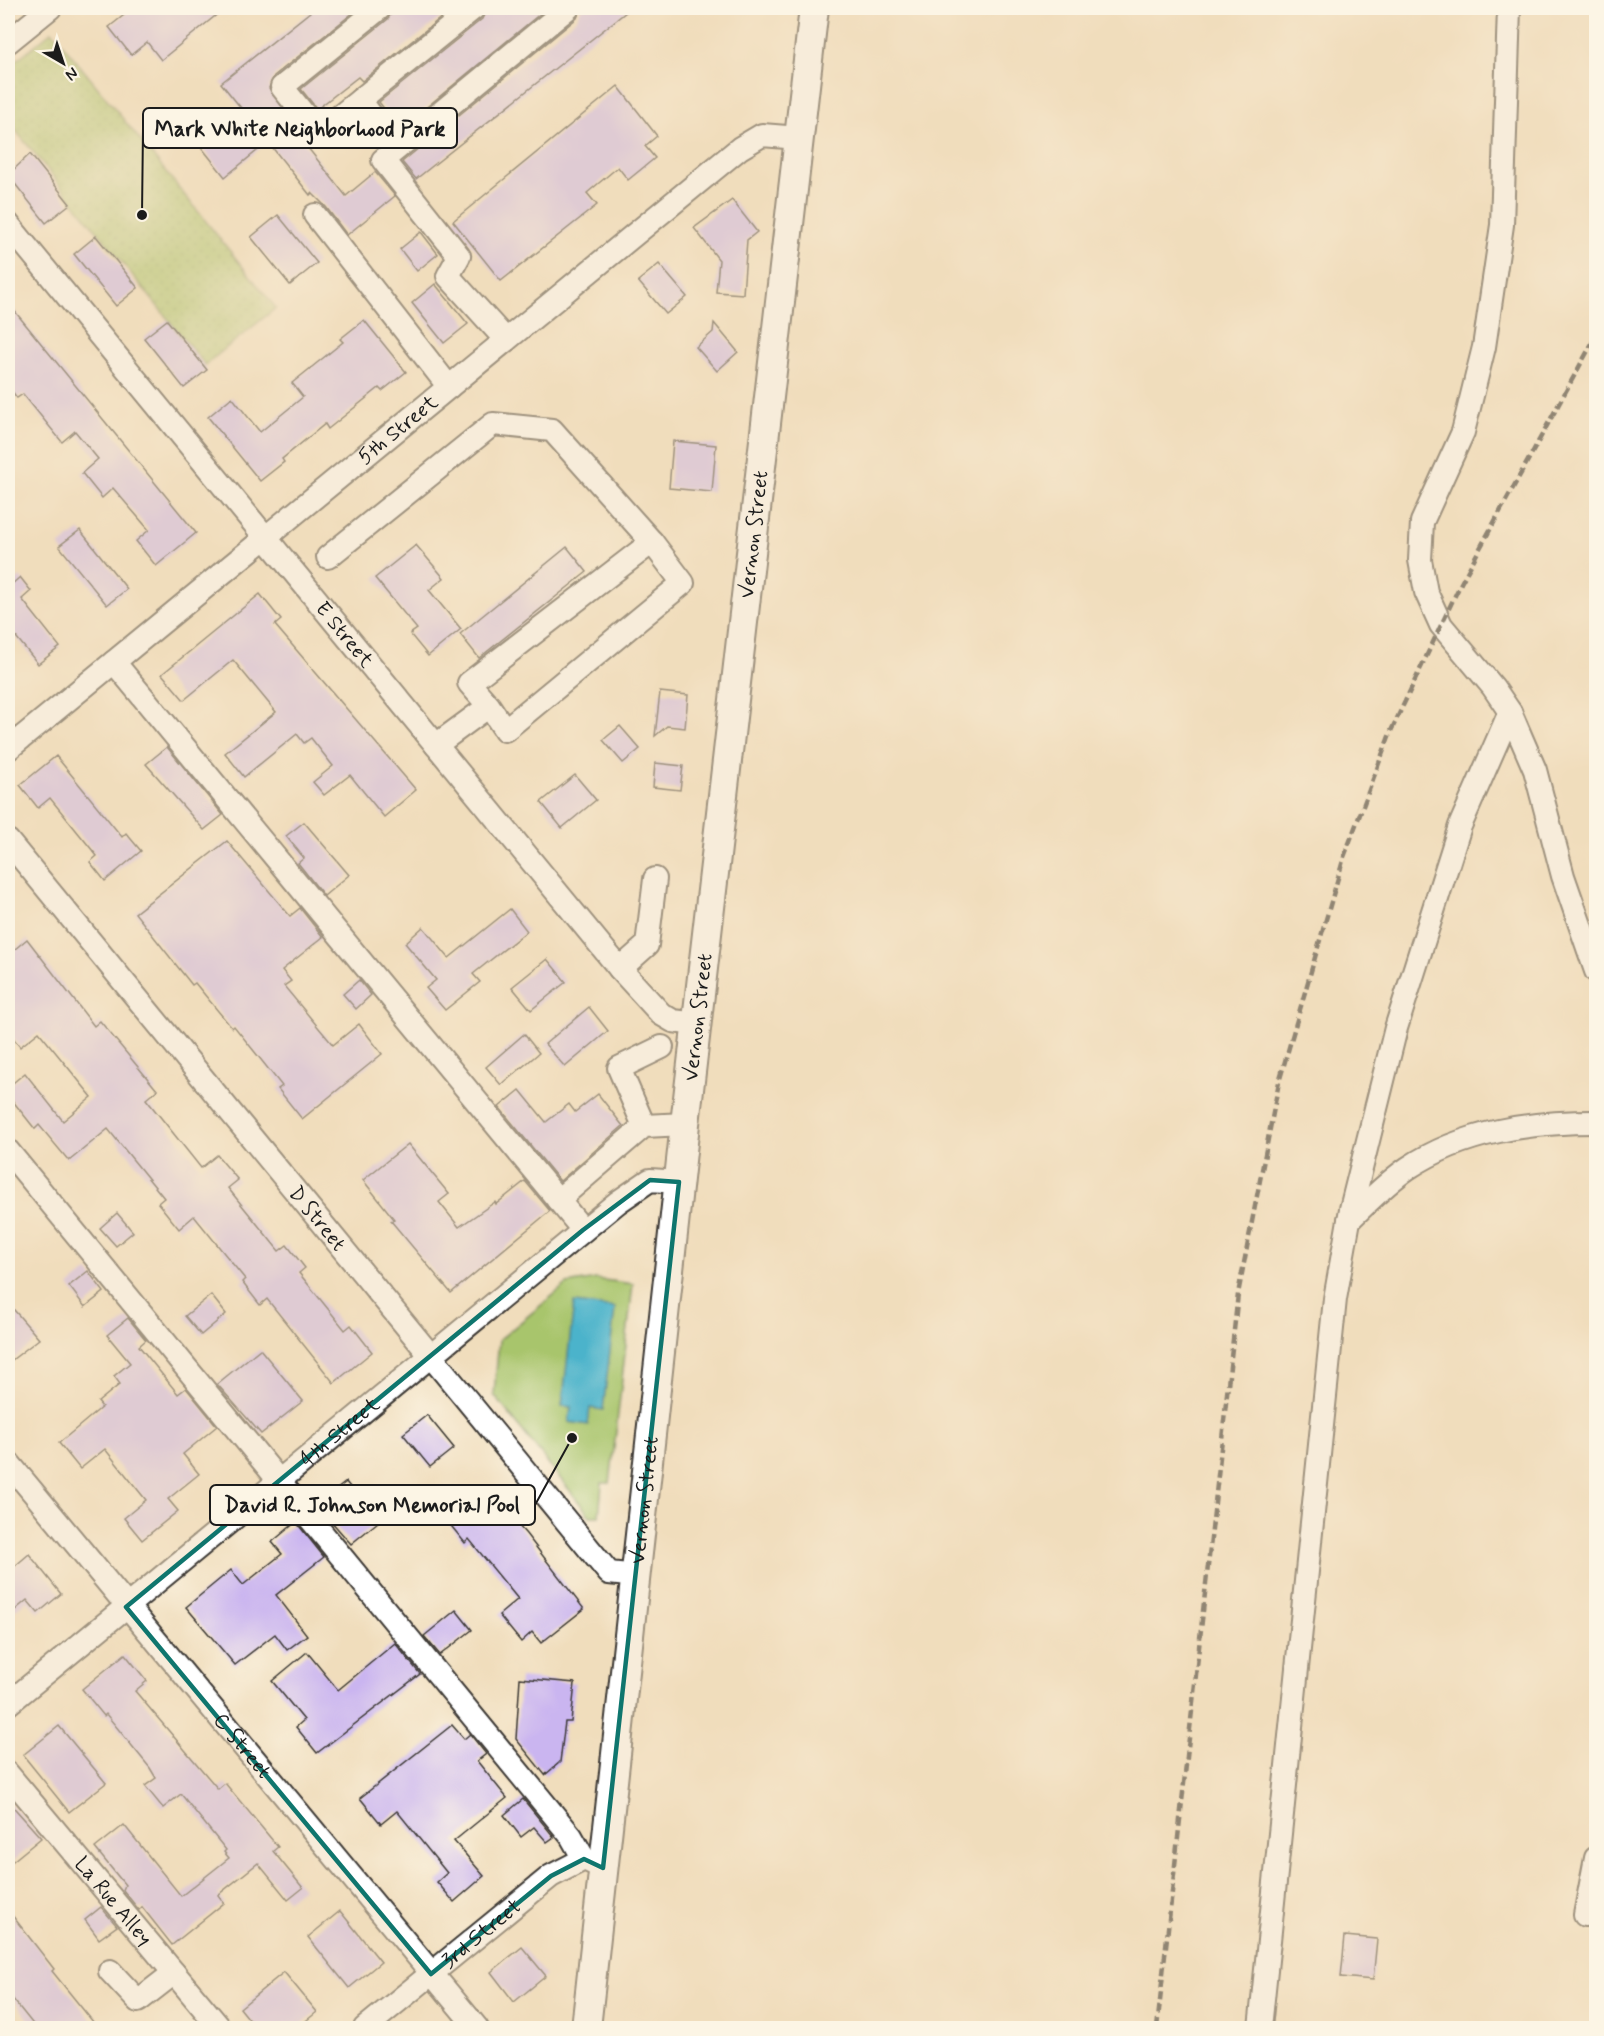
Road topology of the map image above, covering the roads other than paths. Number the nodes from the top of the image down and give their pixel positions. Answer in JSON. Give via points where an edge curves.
{"nodes":[{"id":1,"x":50,"y":8,"type":"edge"},
{"id":2,"x":381,"y":8,"type":"edge"},
{"id":3,"x":474,"y":8,"type":"edge"},
{"id":4,"x":568,"y":8,"type":"edge"},
{"id":5,"x":814,"y":8,"type":"edge"},
{"id":6,"x":1509,"y":8,"type":"edge"},
{"id":7,"x":8,"y":42,"type":"edge"},
{"id":8,"x":360,"y":100,"type":"junction"},
{"id":9,"x":799,"y":138,"type":"junction"},
{"id":10,"x":396,"y":149,"type":"junction"},
{"id":11,"x":315,"y":215,"type":"dead end"},
{"id":12,"x":8,"y":224,"type":"edge"},
{"id":13,"x":506,"y":340,"type":"junction"},
{"id":14,"x":449,"y":387,"type":"junction"},
{"id":15,"x":265,"y":539,"type":"junction"},
{"id":16,"x":652,"y":542,"type":"junction"},
{"id":17,"x":328,"y":557,"type":"dead end"},
{"id":18,"x":114,"y":662,"type":"junction"},
{"id":19,"x":489,"y":706,"type":"junction"},
{"id":20,"x":1510,"y":712,"type":"junction"},
{"id":21,"x":436,"y":746,"type":"junction"},
{"id":22,"x":8,"y":749,"type":"edge"},
{"id":23,"x":8,"y":841,"type":"edge"},
{"id":24,"x":655,"y":879,"type":"dead end"},
{"id":25,"x":620,"y":969,"type":"junction"},
{"id":26,"x":1596,"y":971,"type":"edge"},
{"id":27,"x":696,"y":1024,"type":"junction"},
{"id":28,"x":662,"y":1047,"type":"dead end"},
{"id":29,"x":1596,"y":1122,"type":"edge"},
{"id":30,"x":685,"y":1124,"type":"junction"},
{"id":31,"x":644,"y":1126,"type":"junction"},
{"id":32,"x":8,"y":1151,"type":"edge"},
{"id":33,"x":679,"y":1182,"type":"junction"},
{"id":34,"x":558,"y":1200,"type":"junction"},
{"id":35,"x":1349,"y":1220,"type":"junction"},
{"id":36,"x":583,"y":1230,"type":"junction"},
{"id":37,"x":430,"y":1355,"type":"junction"},
{"id":38,"x":8,"y":1462,"type":"edge"},
{"id":39,"x":278,"y":1482,"type":"junction"},
{"id":40,"x":637,"y":1576,"type":"junction"},
{"id":41,"x":126,"y":1607,"type":"junction"},
{"id":42,"x":8,"y":1704,"type":"edge"},
{"id":43,"x":8,"y":1774,"type":"edge"},
{"id":44,"x":1596,"y":1858,"type":"edge"},
{"id":45,"x":593,"y":1863,"type":"junction"},
{"id":46,"x":1585,"y":1915,"type":"dead end"},
{"id":47,"x":110,"y":1971,"type":"dead end"},
{"id":48,"x":174,"y":1973,"type":"junction"},
{"id":49,"x":431,"y":1974,"type":"junction"},
{"id":50,"x":220,"y":2028,"type":"edge"},
{"id":51,"x":365,"y":2028,"type":"edge"},
{"id":52,"x":477,"y":2028,"type":"edge"},
{"id":53,"x":586,"y":2028,"type":"edge"},
{"id":54,"x":1260,"y":2028,"type":"edge"}],
"edges":[{"from":1,"to":7,"type":"street"},
{"from":2,"to":8,"type":"street","via":[[282,87],[319,134]]},
{"from":3,"to":8,"type":"street"},
{"from":4,"to":10,"type":"street"},
{"from":5,"to":9,"type":"main road","name":"Vernon Street"},
{"from":6,"to":20,"type":"street","via":[[1503,214],[1486,336],[1463,432],[1422,522],[1420,560],[1426,592],[1441,625]]},
{"from":8,"to":10,"type":"street"},
{"from":9,"to":13,"type":"street","name":"5th Street","via":[[762,135],[740,148]]},
{"from":9,"to":27,"type":"main road","name":"Vernon Street"},
{"from":10,"to":13,"type":"street","via":[[383,160],[459,256],[448,276]]},
{"from":11,"to":14,"type":"street"},
{"from":12,"to":15,"type":"street","name":"E Street"},
{"from":13,"to":14,"type":"street","name":"5th Street"},
{"from":14,"to":15,"type":"street","name":"5th Street"},
{"from":15,"to":18,"type":"street","name":"5th Street"},
{"from":15,"to":21,"type":"street","name":"E Street"},
{"from":16,"to":17,"type":"street","via":[[552,430],[494,424]]},
{"from":16,"to":19,"type":"street","via":[[469,683]]},
{"from":16,"to":19,"type":"street","via":[[683,582],[505,730]]},
{"from":18,"to":22,"type":"street","name":"5th Street"},
{"from":18,"to":34,"type":"street"},
{"from":19,"to":21,"type":"street"},
{"from":20,"to":26,"type":"street","via":[[1535,770],[1563,876]]},
{"from":20,"to":35,"type":"street","via":[[1460,826],[1396,1028]]},
{"from":21,"to":25,"type":"street","name":"E Street"},
{"from":23,"to":37,"type":"street","name":"D Street"},
{"from":24,"to":25,"type":"street","via":[[646,945]]},
{"from":25,"to":27,"type":"street","name":"E Street","via":[[661,1014],[673,1021]]},
{"from":27,"to":30,"type":"main road","name":"Vernon Street"},
{"from":28,"to":31,"type":"street","via":[[620,1068]]},
{"from":29,"to":35,"type":"street","via":[[1514,1127],[1459,1142],[1408,1168]]},
{"from":30,"to":31,"type":"street"},
{"from":30,"to":33,"type":"main road","name":"Vernon Street"},
{"from":31,"to":34,"type":"street"},
{"from":32,"to":39,"type":"street"},
{"from":33,"to":36,"type":"street","name":"4th Street","via":[[650,1180]]},
{"from":33,"to":40,"type":"main road","name":"Vernon Street"},
{"from":34,"to":36,"type":"street"},
{"from":35,"to":54,"type":"street","via":[[1331,1333]]},
{"from":36,"to":37,"type":"street","name":"4th Street"},
{"from":37,"to":39,"type":"street","name":"4th Street"},
{"from":37,"to":40,"type":"street","name":"D Street","via":[[609,1573]]},
{"from":38,"to":41,"type":"street","name":"C Street"},
{"from":39,"to":41,"type":"street","name":"4th Street"},
{"from":39,"to":45,"type":"street"},
{"from":40,"to":45,"type":"main road","name":"Vernon Street"},
{"from":41,"to":42,"type":"street","name":"4th Street"},
{"from":41,"to":49,"type":"street","name":"C Street"},
{"from":43,"to":48,"type":"street","name":"La Rue Alley"},
{"from":44,"to":46,"type":"street"},
{"from":45,"to":49,"type":"street","name":"3rd Street","via":[[551,1876]]},
{"from":45,"to":53,"type":"main road","name":"Vernon Street"},
{"from":47,"to":48,"type":"street","via":[[138,2001]]},
{"from":48,"to":50,"type":"street","name":"La Rue Alley"},
{"from":49,"to":51,"type":"street","name":"3rd Street"},
{"from":49,"to":52,"type":"street","name":"C Street"}]}
